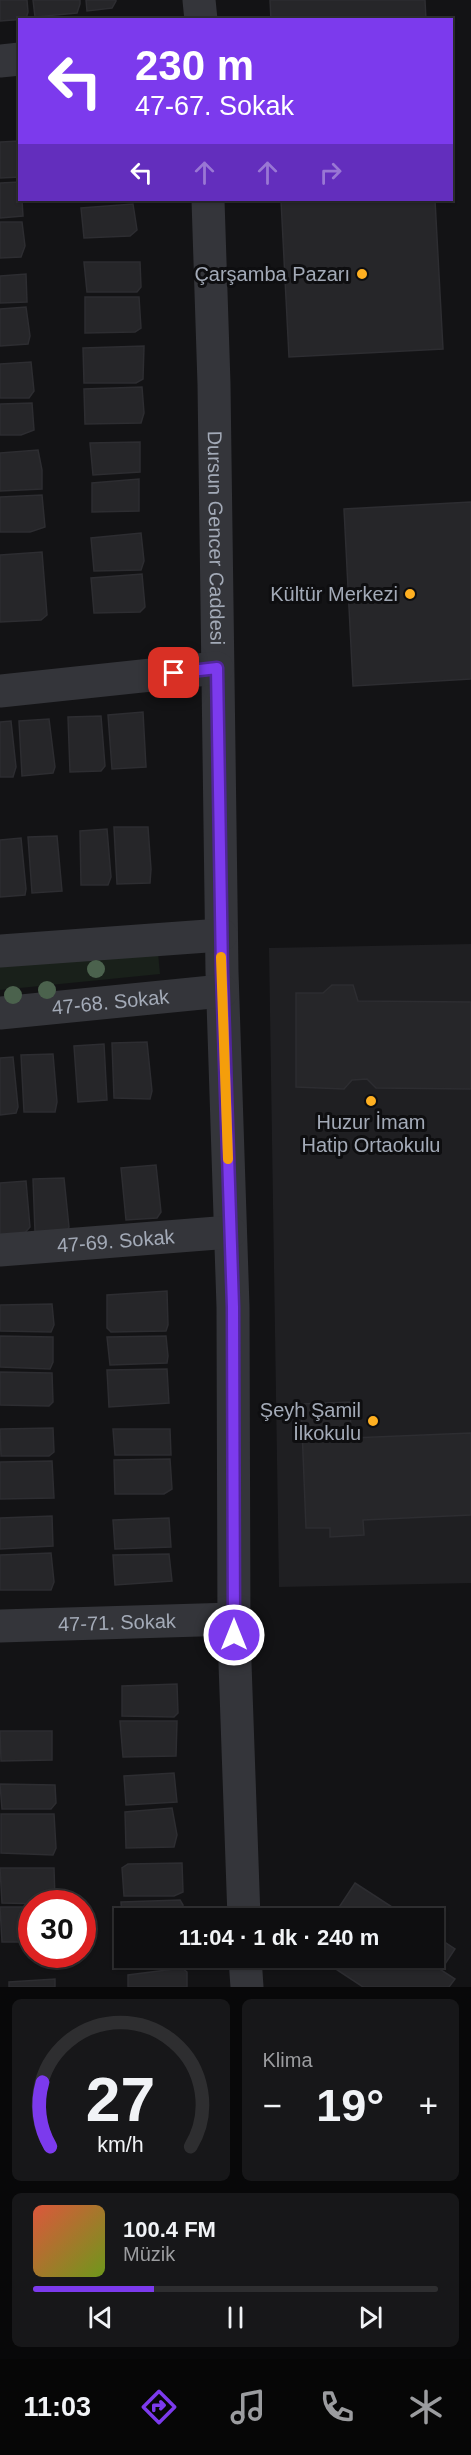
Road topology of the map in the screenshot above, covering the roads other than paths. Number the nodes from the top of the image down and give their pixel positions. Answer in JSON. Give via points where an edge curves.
{"nodes":[{"id":1,"x":199,"y":0,"type":"edge"},
{"id":2,"x":201,"y":18,"type":"edge"},
{"id":3,"x":18,"y":59,"type":"edge"},
{"id":4,"x":0,"y":61,"type":"edge"},
{"id":5,"x":208,"y":201,"type":"edge"},
{"id":6,"x":217,"y":668,"type":"junction"},
{"id":7,"x":0,"y":690,"type":"edge"},
{"id":8,"x":221,"y":935,"type":"junction"},
{"id":9,"x":0,"y":951,"type":"edge"},
{"id":10,"x":222,"y":991,"type":"junction"},
{"id":11,"x":0,"y":1013,"type":"edge"},
{"id":12,"x":230,"y":1232,"type":"junction"},
{"id":13,"x":0,"y":1250,"type":"edge"},
{"id":14,"x":233,"y":1619,"type":"junction"},
{"id":15,"x":0,"y":1626,"type":"edge"},
{"id":16,"x":244,"y":1908,"type":"edge"},
{"id":17,"x":246,"y":1968,"type":"edge"},
{"id":18,"x":247,"y":1987,"type":"edge"}],
"edges":[{"from":1,"to":2,"type":"street"},
{"from":3,"to":4,"type":"street"},
{"from":5,"to":6,"type":"street","name":"Dursun Gencer Caddesi"},
{"from":6,"to":7,"type":"street"},
{"from":6,"to":8,"type":"street","name":"Dursun Gencer Caddesi"},
{"from":8,"to":9,"type":"street"},
{"from":8,"to":10,"type":"street","name":"Dursun Gencer Caddesi"},
{"from":10,"to":11,"type":"street","name":"47-68. Sokak"},
{"from":10,"to":12,"type":"street","name":"Dursun Gencer Caddesi"},
{"from":12,"to":13,"type":"street","name":"47-69. Sokak"},
{"from":12,"to":14,"type":"street","name":"Dursun Gencer Caddesi"},
{"from":14,"to":15,"type":"street","name":"47-71. Sokak"},
{"from":14,"to":16,"type":"street","name":"Dursun Gencer Caddesi"},
{"from":17,"to":18,"type":"street"}]}
